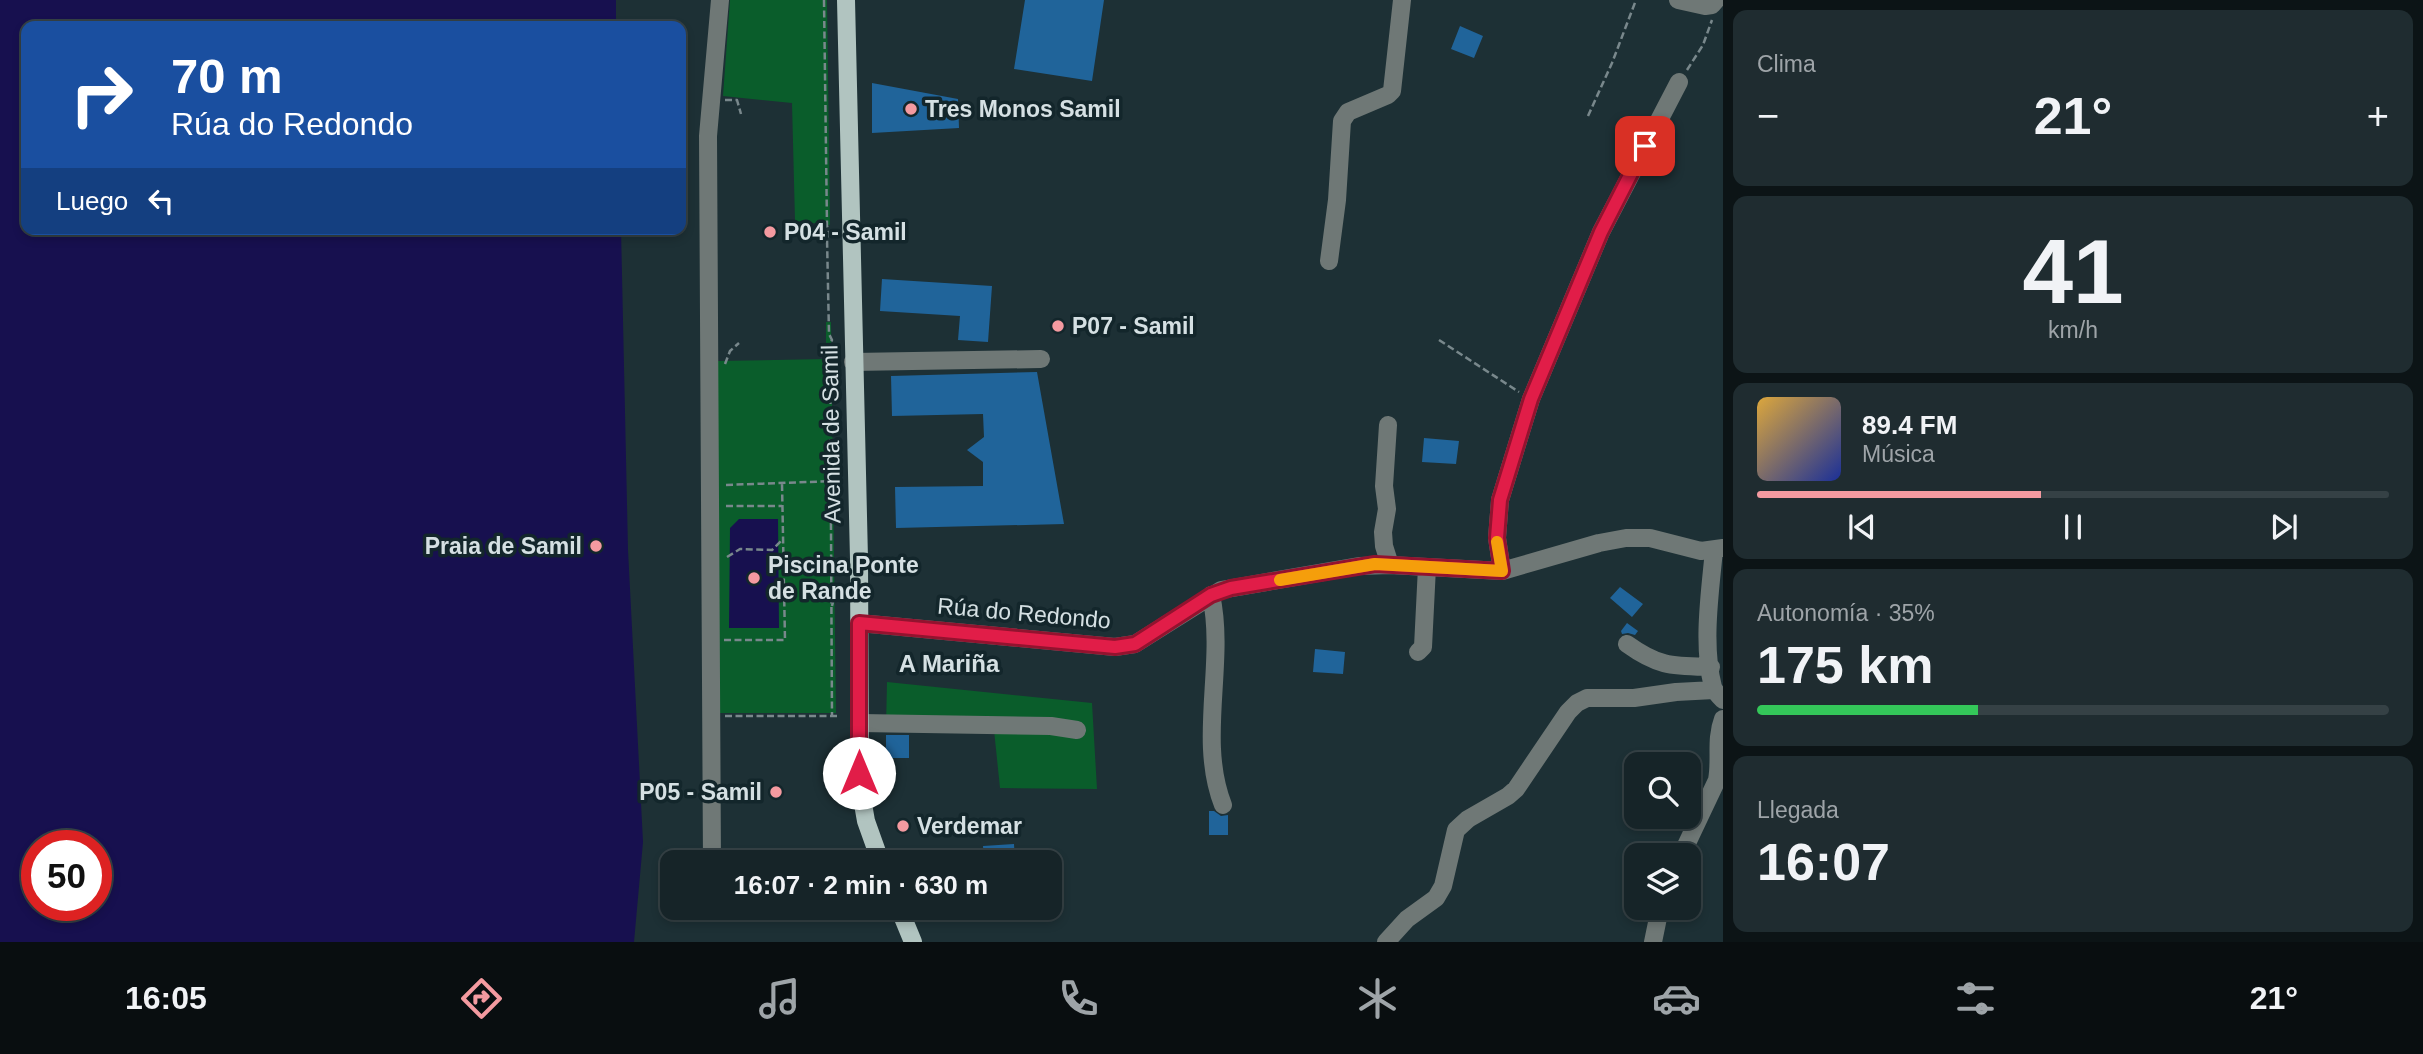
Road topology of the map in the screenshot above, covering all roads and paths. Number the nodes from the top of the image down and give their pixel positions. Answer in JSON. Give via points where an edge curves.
{"nodes":[{"id":1,"x":720,"y":0,"type":"edge"},
{"id":2,"x":824,"y":0,"type":"edge"},
{"id":3,"x":846,"y":0,"type":"edge"},
{"id":4,"x":1402,"y":0,"type":"edge"},
{"id":5,"x":1636,"y":0,"type":"edge"},
{"id":6,"x":1678,"y":0,"type":"edge"},
{"id":7,"x":1714,"y":2,"type":"edge"},
{"id":8,"x":1679,"y":82,"type":"joint"},
{"id":9,"x":711,"y":99,"type":"junction"},
{"id":10,"x":741,"y":114,"type":"dead end"},
{"id":11,"x":1588,"y":116,"type":"dead end"},
{"id":12,"x":1329,"y":261,"type":"dead end"},
{"id":13,"x":1438,"y":340,"type":"dead end"},
{"id":14,"x":1041,"y":359,"type":"dead end"},
{"id":15,"x":853,"y":362,"type":"junction"},
{"id":16,"x":1531,"y":399,"type":"junction"},
{"id":17,"x":1388,"y":425,"type":"dead end"},
{"id":18,"x":835,"y":482,"type":"junction"},
{"id":19,"x":782,"y":483,"type":"junction"},
{"id":20,"x":709,"y":485,"type":"junction"},
{"id":21,"x":709,"y":506,"type":"junction"},
{"id":22,"x":782,"y":506,"type":"junction"},
{"id":23,"x":783,"y":539,"type":"junction"},
{"id":24,"x":1718,"y":549,"type":"edge"},
{"id":25,"x":727,"y":557,"type":"dead end"},
{"id":26,"x":1390,"y":565,"type":"junction"},
{"id":27,"x":1427,"y":567,"type":"junction"},
{"id":28,"x":1502,"y":571,"type":"junction"},
{"id":29,"x":832,"y":590,"type":"junction"},
{"id":30,"x":1211,"y":595,"type":"junction"},
{"id":31,"x":832,"y":606,"type":"junction"},
{"id":32,"x":859,"y":623,"type":"junction"},
{"id":33,"x":710,"y":640,"type":"junction"},
{"id":34,"x":1627,"y":645,"type":"dead end"},
{"id":35,"x":1418,"y":652,"type":"dead end"},
{"id":36,"x":1711,"y":667,"type":"junction"},
{"id":37,"x":1718,"y":695,"type":"edge"},
{"id":38,"x":711,"y":716,"type":"junction"},
{"id":39,"x":832,"y":716,"type":"junction"},
{"id":40,"x":837,"y":716,"type":"dead end"},
{"id":41,"x":1723,"y":719,"type":"edge"},
{"id":42,"x":860,"y":723,"type":"junction"},
{"id":43,"x":1077,"y":730,"type":"dead end"},
{"id":44,"x":1223,"y":804,"type":"dead end"},
{"id":45,"x":1687,"y":843,"type":"edge"},
{"id":46,"x":712,"y":850,"type":"edge"},
{"id":47,"x":876,"y":850,"type":"edge"},
{"id":48,"x":904,"y":920,"type":"edge"},
{"id":49,"x":1658,"y":920,"type":"edge"},
{"id":50,"x":913,"y":942,"type":"edge"},
{"id":51,"x":1386,"y":942,"type":"edge"},
{"id":52,"x":1653,"y":942,"type":"edge"}],
"edges":[{"from":1,"to":9,"type":"street"},
{"from":2,"to":18,"type":"path"},
{"from":3,"to":15,"type":"main road","name":"Avenida de Samil"},
{"from":4,"to":12,"type":"street","via":[[1392,91],[1348,112],[1342,121]]},
{"from":5,"to":11,"type":"path"},
{"from":6,"to":7,"type":"street","via":[[1705,6]]},
{"from":7,"to":8,"type":"path","via":[[1703,45]]},
{"from":8,"to":16,"type":"street","via":[[1601,232]]},
{"from":9,"to":10,"type":"path","via":[[737,100]]},
{"from":9,"to":20,"type":"street"},
{"from":13,"to":16,"type":"path"},
{"from":14,"to":15,"type":"street"},
{"from":15,"to":32,"type":"main road","name":"Avenida de Samil"},
{"from":16,"to":28,"type":"street","via":[[1500,500],[1497,538]]},
{"from":17,"to":26,"type":"street","via":[[1383,532]]},
{"from":18,"to":19,"type":"path"},
{"from":18,"to":29,"type":"path"},
{"from":19,"to":20,"type":"path"},
{"from":19,"to":22,"type":"path"},
{"from":20,"to":21,"type":"street"},
{"from":21,"to":22,"type":"path"},
{"from":21,"to":33,"type":"street"},
{"from":22,"to":23,"type":"path"},
{"from":23,"to":25,"type":"path","via":[[772,550],[740,549]]},
{"from":23,"to":33,"type":"path","via":[[785,640]]},
{"from":24,"to":28,"type":"street","name":"Rúa do Redondo","via":[[1701,551],[1650,538],[1626,538]]},
{"from":24,"to":36,"type":"street","via":[[1709,598]]},
{"from":26,"to":27,"type":"street","name":"Rúa do Redondo"},
{"from":26,"to":30,"type":"street","name":"Rúa do Redondo","via":[[1360,566]]},
{"from":27,"to":28,"type":"street","name":"Rúa do Redondo"},
{"from":27,"to":35,"type":"street","via":[[1423,647]]},
{"from":29,"to":31,"type":"path"},
{"from":29,"to":31,"type":"path","via":[[836,598]]},
{"from":30,"to":32,"type":"street","name":"Rúa do Redondo","via":[[1135,644],[1115,647]]},
{"from":30,"to":44,"type":"street","via":[[1216,633],[1213,760]]},
{"from":31,"to":39,"type":"path"},
{"from":32,"to":42,"type":"main road","name":"Avenida de Samil"},
{"from":33,"to":38,"type":"street"},
{"from":34,"to":36,"type":"street","via":[[1657,663]]},
{"from":36,"to":37,"type":"street"},
{"from":37,"to":51,"type":"street","via":[[1676,692],[1587,698],[1577,703],[1516,789],[1456,830],[1436,898]]},
{"from":38,"to":39,"type":"path"},
{"from":38,"to":46,"type":"street"},
{"from":39,"to":40,"type":"path"},
{"from":41,"to":45,"type":"street","via":[[1717,780]]},
{"from":42,"to":43,"type":"street"},
{"from":42,"to":47,"type":"main road","name":"Avenida de Samil","via":[[862,806]]},
{"from":48,"to":50,"type":"main road"},
{"from":49,"to":52,"type":"street"}]}
